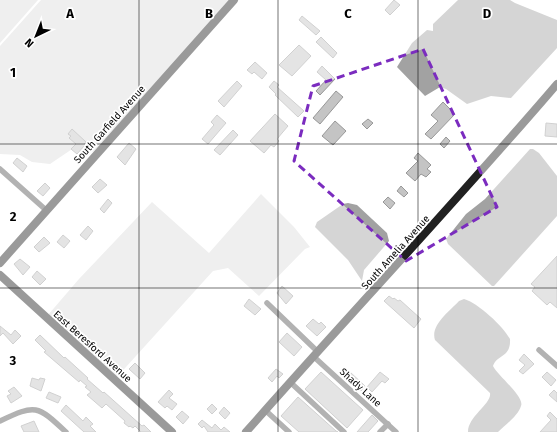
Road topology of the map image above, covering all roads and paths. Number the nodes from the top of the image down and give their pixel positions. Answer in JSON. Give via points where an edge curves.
{"nodes":[{"id":1,"x":234,"y":0,"type":"edge"},
{"id":2,"x":557,"y":84,"type":"edge"},
{"id":3,"x":0,"y":169,"type":"edge"},
{"id":4,"x":46,"y":210,"type":"junction"},
{"id":5,"x":0,"y":263,"type":"edge"},
{"id":6,"x":0,"y":275,"type":"edge"},
{"id":7,"x":267,"y":303,"type":"dead end"},
{"id":8,"x":539,"y":350,"type":"dead end"},
{"id":9,"x":315,"y":354,"type":"junction"},
{"id":10,"x":557,"y":366,"type":"edge"},
{"id":11,"x":290,"y":382,"type":"junction"},
{"id":12,"x":265,"y":410,"type":"junction"},
{"id":13,"x":0,"y":421,"type":"edge"},
{"id":14,"x":388,"y":424,"type":"junction"},
{"id":15,"x":66,"y":432,"type":"edge"},
{"id":16,"x":172,"y":432,"type":"edge"},
{"id":17,"x":246,"y":432,"type":"edge"},
{"id":18,"x":289,"y":432,"type":"edge"},
{"id":19,"x":344,"y":432,"type":"edge"},
{"id":20,"x":380,"y":432,"type":"edge"},
{"id":21,"x":396,"y":432,"type":"edge"}],
"edges":[{"from":1,"to":4,"type":"street","name":"South Garfield Avenue"},
{"from":2,"to":9,"type":"street","name":"South Amelia Avenue"},
{"from":3,"to":4,"type":"street"},
{"from":4,"to":5,"type":"street","name":"South Garfield Avenue"},
{"from":6,"to":16,"type":"street","name":"East Beresford Avenue"},
{"from":7,"to":9,"type":"street","name":"Shady Lane"},
{"from":8,"to":10,"type":"street"},
{"from":9,"to":11,"type":"street","name":"South Amelia Avenue"},
{"from":9,"to":14,"type":"street","name":"Shady Lane"},
{"from":11,"to":12,"type":"street","name":"South Amelia Avenue"},
{"from":11,"to":19,"type":"street"},
{"from":12,"to":17,"type":"street","name":"South Amelia Avenue"},
{"from":12,"to":18,"type":"street"},
{"from":13,"to":15,"type":"street","via":[[27,410],[36,410],[44,412]]},
{"from":14,"to":20,"type":"street"},
{"from":14,"to":21,"type":"street","name":"Shady Lane"}]}
